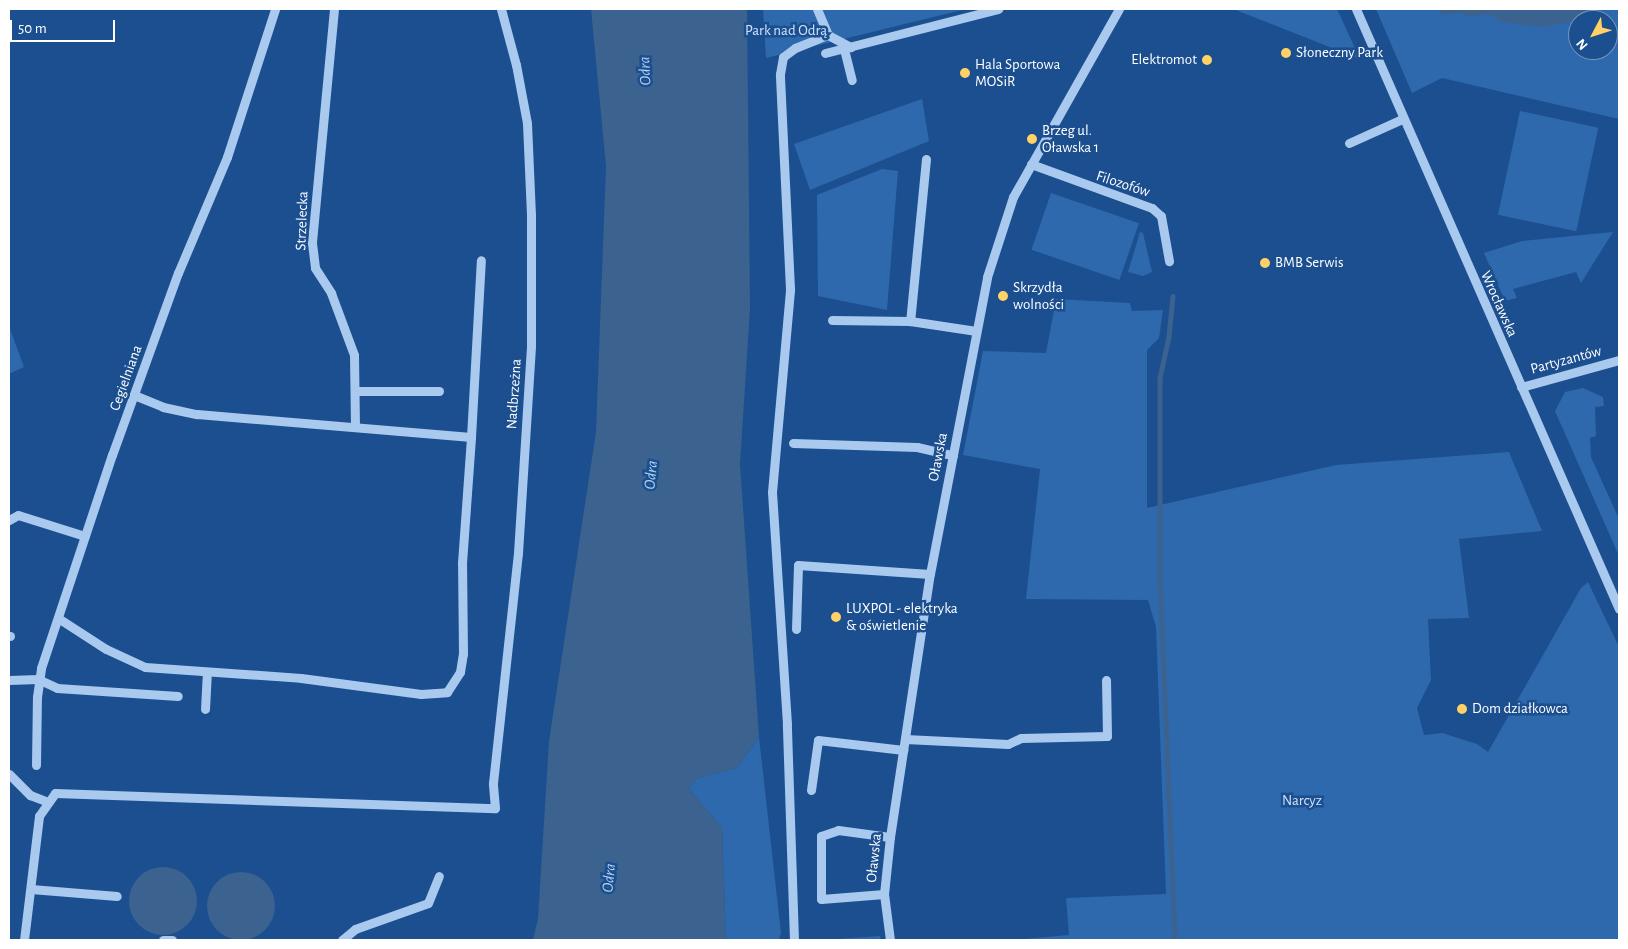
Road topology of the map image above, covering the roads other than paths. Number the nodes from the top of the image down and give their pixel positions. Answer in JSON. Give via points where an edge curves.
{"nodes":[{"id":1,"x":275,"y":9,"type":"edge"},
{"id":2,"x":334,"y":9,"type":"edge"},
{"id":3,"x":500,"y":9,"type":"edge"},
{"id":4,"x":817,"y":9,"type":"edge"},
{"id":5,"x":998,"y":9,"type":"edge"},
{"id":6,"x":1119,"y":9,"type":"edge"},
{"id":7,"x":1356,"y":9,"type":"edge"},
{"id":8,"x":828,"y":35,"type":"junction"},
{"id":9,"x":847,"y":48,"type":"junction"},
{"id":10,"x":825,"y":53,"type":"dead end"},
{"id":11,"x":852,"y":80,"type":"dead end"},
{"id":12,"x":1402,"y":119,"type":"junction"},
{"id":13,"x":1349,"y":143,"type":"dead end"},
{"id":14,"x":926,"y":159,"type":"dead end"},
{"id":15,"x":1031,"y":164,"type":"junction"},
{"id":16,"x":481,"y":260,"type":"dead end"},
{"id":17,"x":1168,"y":261,"type":"dead end"},
{"id":18,"x":832,"y":320,"type":"dead end"},
{"id":19,"x":910,"y":321,"type":"junction"},
{"id":20,"x":976,"y":331,"type":"junction"},
{"id":21,"x":1619,"y":360,"type":"edge"},
{"id":22,"x":1521,"y":387,"type":"junction"},
{"id":23,"x":357,"y":391,"type":"junction"},
{"id":24,"x":439,"y":391,"type":"dead end"},
{"id":25,"x":134,"y":395,"type":"junction"},
{"id":26,"x":355,"y":426,"type":"junction"},
{"id":27,"x":472,"y":437,"type":"junction"},
{"id":28,"x":793,"y":444,"type":"dead end"},
{"id":29,"x":952,"y":455,"type":"junction"},
{"id":30,"x":9,"y":520,"type":"edge"},
{"id":31,"x":85,"y":536,"type":"junction"},
{"id":32,"x":930,"y":574,"type":"junction"},
{"id":33,"x":1619,"y":610,"type":"edge"},
{"id":34,"x":58,"y":618,"type":"junction"},
{"id":35,"x":796,"y":629,"type":"dead end"},
{"id":36,"x":206,"y":672,"type":"junction"},
{"id":37,"x":38,"y":679,"type":"junction"},
{"id":38,"x":9,"y":680,"type":"edge"},
{"id":39,"x":1106,"y":680,"type":"dead end"},
{"id":40,"x":178,"y":696,"type":"dead end"},
{"id":41,"x":205,"y":708,"type":"dead end"},
{"id":42,"x":905,"y":739,"type":"junction"},
{"id":43,"x":904,"y":750,"type":"junction"},
{"id":44,"x":36,"y":765,"type":"dead end"},
{"id":45,"x":9,"y":774,"type":"edge"},
{"id":46,"x":811,"y":790,"type":"dead end"},
{"id":47,"x":46,"y":801,"type":"junction"},
{"id":48,"x":890,"y":837,"type":"junction"},
{"id":49,"x":439,"y":876,"type":"dead end"},
{"id":50,"x":31,"y":889,"type":"junction"},
{"id":51,"x":884,"y":894,"type":"junction"},
{"id":52,"x":117,"y":896,"type":"dead end"},
{"id":53,"x":24,"y":940,"type":"edge"},
{"id":54,"x":163,"y":940,"type":"edge"},
{"id":55,"x":172,"y":940,"type":"edge"},
{"id":56,"x":342,"y":940,"type":"edge"},
{"id":57,"x":794,"y":940,"type":"edge"},
{"id":58,"x":890,"y":940,"type":"edge"}],
"edges":[{"from":1,"to":25,"type":"street","name":"Cegielniana","via":[[227,157],[178,273]]},
{"from":2,"to":23,"type":"street","name":"Strzelecka","via":[[312,243],[315,268],[348,332]]},
{"from":3,"to":47,"type":"street","name":"Nadbrzeżna","via":[[516,65],[527,122],[532,215],[531,345],[518,553],[493,783],[495,808],[55,793]]},
{"from":4,"to":8,"type":"street"},
{"from":5,"to":9,"type":"street"},
{"from":6,"to":15,"type":"street","name":"Oławska"},
{"from":7,"to":12,"type":"street","name":"Wrocławska"},
{"from":8,"to":9,"type":"street"},
{"from":8,"to":57,"type":"street","via":[[795,48],[782,58],[780,74],[790,289],[772,492],[787,724]]},
{"from":9,"to":10,"type":"street"},
{"from":9,"to":11,"type":"street"},
{"from":12,"to":13,"type":"street"},
{"from":12,"to":22,"type":"street","name":"Wrocławska"},
{"from":14,"to":19,"type":"street"},
{"from":15,"to":17,"type":"street","name":"Filozofów","via":[[1152,208],[1162,216]]},
{"from":15,"to":20,"type":"street","name":"Oławska","via":[[1013,196],[1000,230]]},
{"from":16,"to":27,"type":"street"},
{"from":18,"to":19,"type":"street"},
{"from":19,"to":20,"type":"street"},
{"from":20,"to":29,"type":"street","name":"Oławska"},
{"from":21,"to":22,"type":"street","name":"Partyzantów"},
{"from":22,"to":33,"type":"street","name":"Wrocławska"},
{"from":23,"to":24,"type":"street"},
{"from":23,"to":26,"type":"street","name":"Strzelecka"},
{"from":25,"to":26,"type":"street","via":[[163,407],[196,414]]},
{"from":25,"to":31,"type":"street","name":"Cegielniana"},
{"from":26,"to":27,"type":"street"},
{"from":27,"to":36,"type":"street","via":[[462,564],[463,654],[460,672],[447,692],[421,694],[301,678]]},
{"from":28,"to":29,"type":"street","via":[[917,446]]},
{"from":29,"to":32,"type":"street","name":"Oławska"},
{"from":30,"to":31,"type":"street","via":[[18,515]]},
{"from":31,"to":34,"type":"street","name":"Cegielniana"},
{"from":32,"to":35,"type":"street","via":[[798,565]]},
{"from":32,"to":42,"type":"street","name":"Oławska"},
{"from":34,"to":36,"type":"street","via":[[106,649],[145,668]]},
{"from":34,"to":37,"type":"street","name":"Cegielniana"},
{"from":36,"to":41,"type":"street"},
{"from":37,"to":38,"type":"street"},
{"from":37,"to":40,"type":"street","via":[[57,688]]},
{"from":37,"to":44,"type":"street","name":"Cegielniana"},
{"from":39,"to":42,"type":"street","via":[[1107,736],[1021,738],[1008,744]]},
{"from":42,"to":43,"type":"street","name":"Oławska"},
{"from":43,"to":46,"type":"street","via":[[818,740]]},
{"from":43,"to":48,"type":"street","name":"Oławska"},
{"from":45,"to":47,"type":"street","via":[[30,795]]},
{"from":47,"to":50,"type":"street","via":[[39,816]]},
{"from":48,"to":51,"type":"street","name":"Oławska"},
{"from":48,"to":51,"type":"street","via":[[838,830],[821,836],[821,899]]},
{"from":49,"to":56,"type":"street","via":[[428,903],[355,929]]},
{"from":50,"to":52,"type":"street"},
{"from":50,"to":53,"type":"street"},
{"from":51,"to":58,"type":"street","name":"Oławska"},
{"from":54,"to":55,"type":"street"}]}
